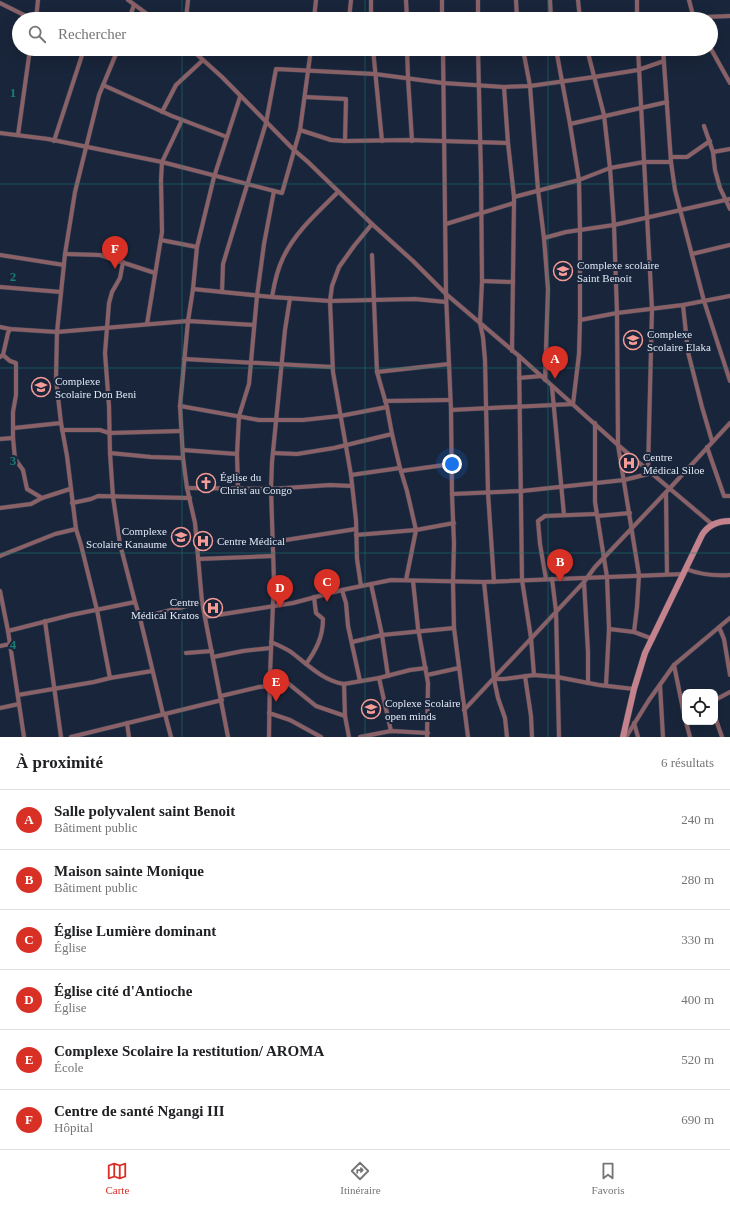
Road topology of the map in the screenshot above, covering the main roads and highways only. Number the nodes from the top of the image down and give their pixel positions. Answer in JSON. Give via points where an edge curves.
{"nodes":[{"id":1,"x":730,"y":521,"type":"edge"},
{"id":2,"x":624,"y":737,"type":"edge"}],
"edges":[{"from":1,"to":2,"type":"main road","via":[[720,522],[705,530],[641,665]]}]}
